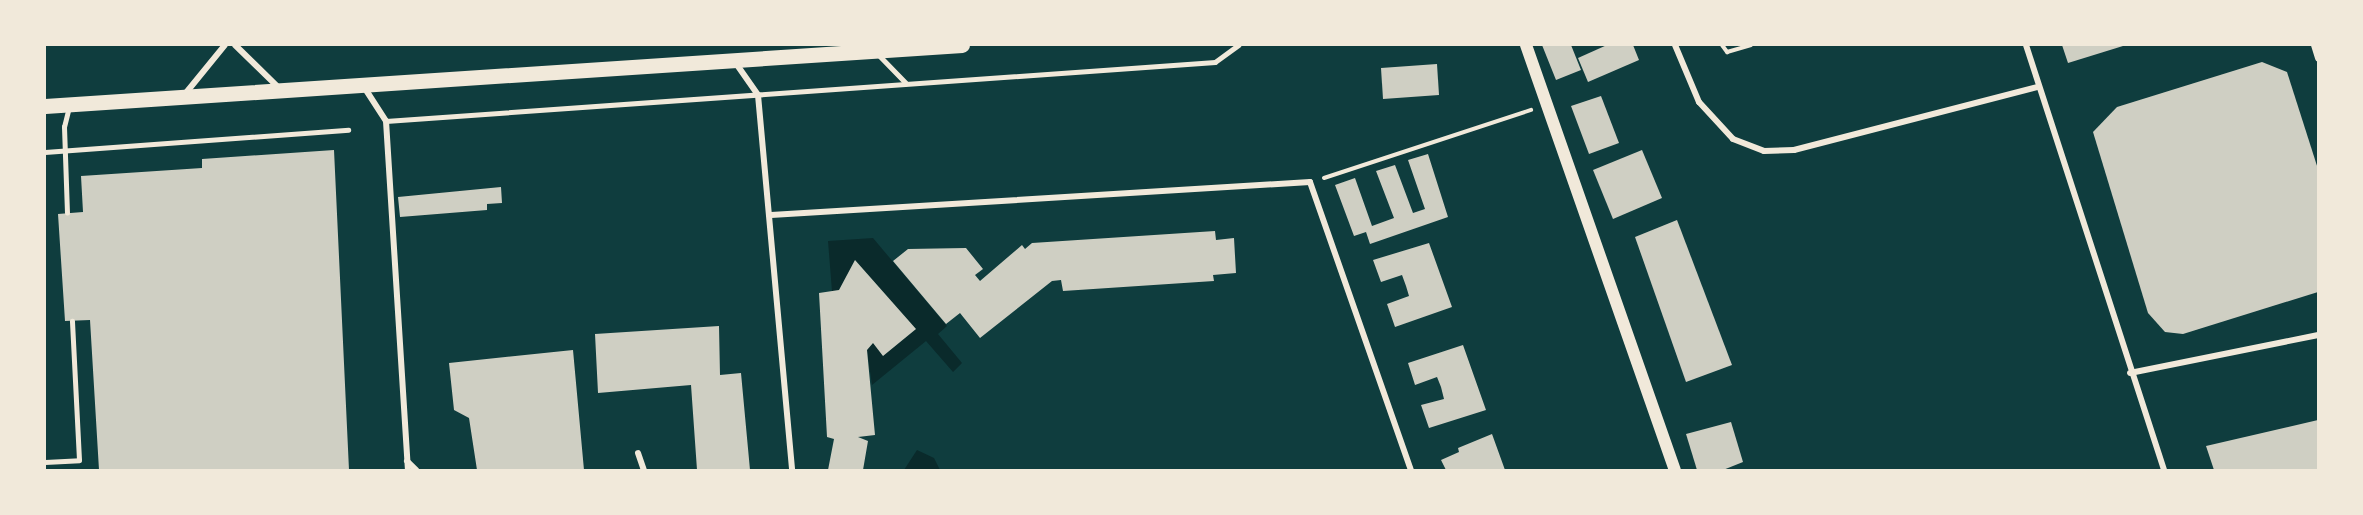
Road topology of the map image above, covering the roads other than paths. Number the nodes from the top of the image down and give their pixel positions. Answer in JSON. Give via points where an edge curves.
{"nodes":[{"id":1,"x":225,"y":45,"type":"edge"},
{"id":2,"x":235,"y":45,"type":"edge"},
{"id":3,"x":963,"y":45,"type":"edge"},
{"id":4,"x":1238,"y":45,"type":"edge"},
{"id":5,"x":1526,"y":45,"type":"edge"},
{"id":6,"x":1675,"y":45,"type":"edge"},
{"id":7,"x":2026,"y":45,"type":"edge"},
{"id":8,"x":2314,"y":45,"type":"edge"},
{"id":9,"x":875,"y":51,"type":"junction"},
{"id":10,"x":2318,"y":57,"type":"edge"},
{"id":11,"x":734,"y":61,"type":"junction"},
{"id":12,"x":906,"y":83,"type":"junction"},
{"id":13,"x":363,"y":87,"type":"junction"},
{"id":14,"x":2038,"y":87,"type":"junction"},
{"id":15,"x":281,"y":90,"type":"junction"},
{"id":16,"x":758,"y":95,"type":"junction"},
{"id":17,"x":182,"y":96,"type":"junction"},
{"id":18,"x":71,"y":105,"type":"junction"},
{"id":19,"x":45,"y":106,"type":"edge"},
{"id":20,"x":386,"y":121,"type":"junction"},
{"id":21,"x":348,"y":130,"type":"dead end"},
{"id":22,"x":65,"y":150,"type":"junction"},
{"id":23,"x":45,"y":152,"type":"edge"},
{"id":24,"x":67,"y":213,"type":"dead end"},
{"id":25,"x":771,"y":215,"type":"junction"},
{"id":26,"x":72,"y":321,"type":"dead end"},
{"id":27,"x":2318,"y":335,"type":"edge"},
{"id":28,"x":2130,"y":373,"type":"junction"},
{"id":29,"x":638,"y":453,"type":"dead end"},
{"id":30,"x":407,"y":461,"type":"junction"},
{"id":31,"x":45,"y":462,"type":"edge"},
{"id":32,"x":408,"y":470,"type":"edge"},
{"id":33,"x":416,"y":470,"type":"edge"},
{"id":34,"x":644,"y":470,"type":"edge"},
{"id":35,"x":792,"y":470,"type":"edge"},
{"id":36,"x":1411,"y":470,"type":"edge"},
{"id":37,"x":1675,"y":470,"type":"edge"},
{"id":38,"x":2164,"y":470,"type":"edge"}],
"edges":[{"from":1,"to":17,"type":"street"},
{"from":2,"to":15,"type":"street"},
{"from":3,"to":9,"type":"main road"},
{"from":4,"to":12,"type":"lane","via":[[1215,62]]},
{"from":5,"to":37,"type":"main road"},
{"from":6,"to":14,"type":"street","via":[[1699,102],[1733,139],[1764,151],[1794,150]]},
{"from":7,"to":14,"type":"street"},
{"from":8,"to":10,"type":"street"},
{"from":9,"to":11,"type":"main road"},
{"from":9,"to":12,"type":"lane"},
{"from":11,"to":13,"type":"main road"},
{"from":11,"to":16,"type":"street"},
{"from":12,"to":16,"type":"lane"},
{"from":13,"to":15,"type":"main road"},
{"from":13,"to":20,"type":"street"},
{"from":14,"to":28,"type":"street"},
{"from":15,"to":17,"type":"main road"},
{"from":16,"to":20,"type":"lane"},
{"from":16,"to":25,"type":"street"},
{"from":17,"to":18,"type":"main road"},
{"from":18,"to":19,"type":"main road"},
{"from":18,"to":22,"type":"lane"},
{"from":20,"to":30,"type":"street"},
{"from":21,"to":22,"type":"lane"},
{"from":22,"to":23,"type":"lane"},
{"from":22,"to":24,"type":"lane"},
{"from":25,"to":35,"type":"street"},
{"from":25,"to":36,"type":"street","via":[[1310,182]]},
{"from":26,"to":31,"type":"lane","via":[[79,460]]},
{"from":27,"to":28,"type":"street"},
{"from":28,"to":38,"type":"street"},
{"from":29,"to":34,"type":"street"},
{"from":30,"to":32,"type":"street"},
{"from":30,"to":33,"type":"street"}]}
